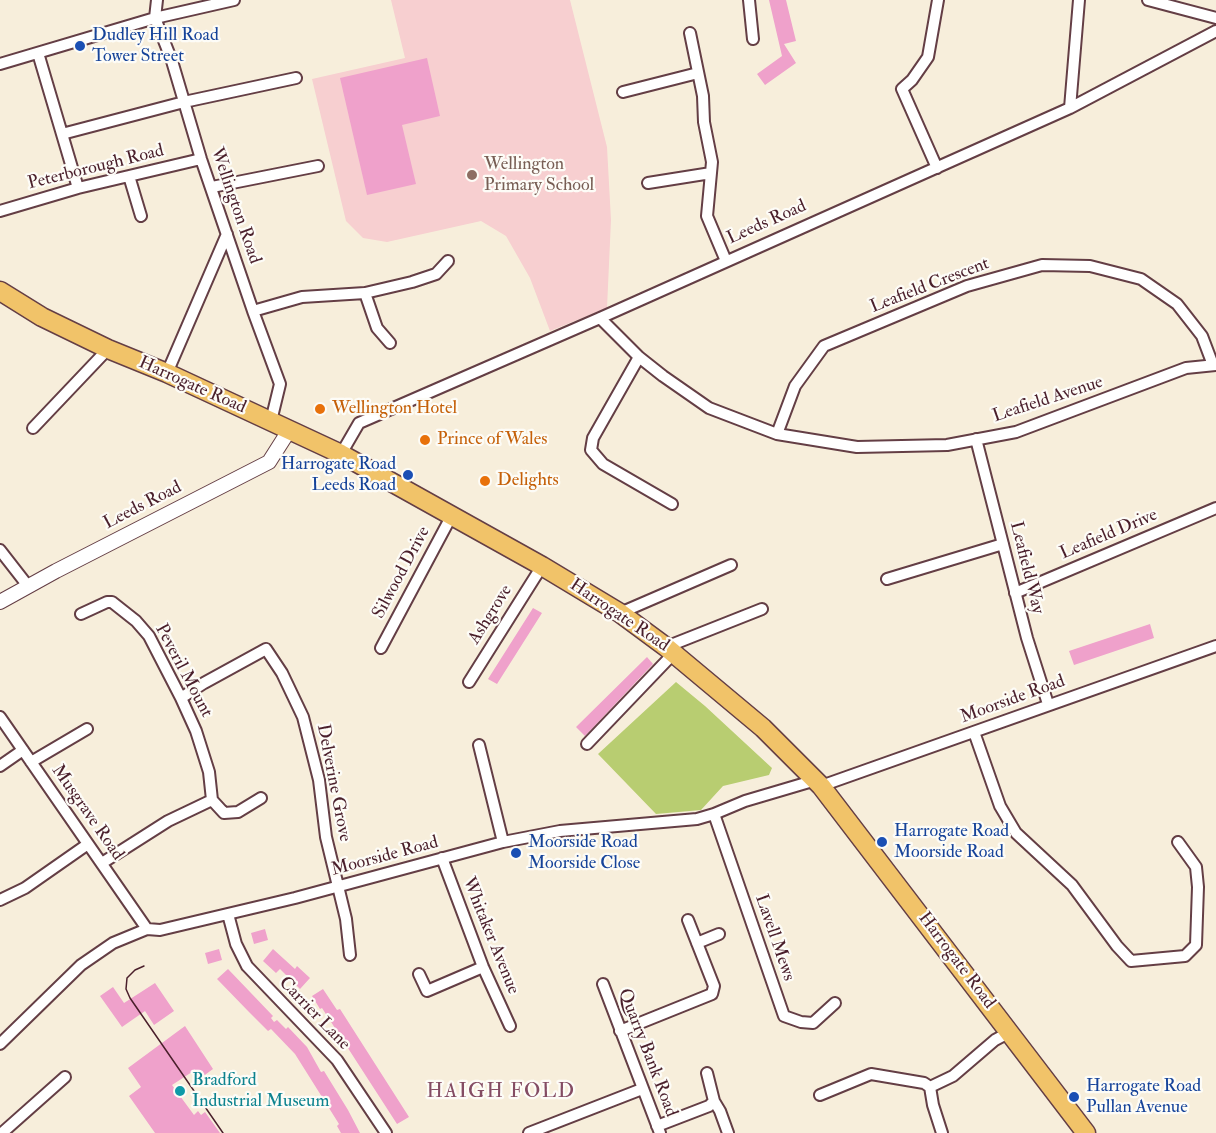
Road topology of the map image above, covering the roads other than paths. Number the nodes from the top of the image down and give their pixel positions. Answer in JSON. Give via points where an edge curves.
{"nodes":[{"id":1,"x":157,"y":0,"type":"edge"},
{"id":2,"x":234,"y":0,"type":"edge"},
{"id":3,"x":749,"y":0,"type":"edge"},
{"id":4,"x":938,"y":0,"type":"edge"},
{"id":5,"x":1079,"y":0,"type":"edge"},
{"id":6,"x":1148,"y":0,"type":"edge"},
{"id":7,"x":154,"y":18,"type":"junction"},
{"id":8,"x":1216,"y":18,"type":"edge"},
{"id":9,"x":1216,"y":31,"type":"edge"},
{"id":10,"x":690,"y":33,"type":"dead end"},
{"id":11,"x":753,"y":39,"type":"dead end"},
{"id":12,"x":38,"y":53,"type":"junction"},
{"id":13,"x":0,"y":64,"type":"edge"},
{"id":14,"x":698,"y":73,"type":"junction"},
{"id":15,"x":296,"y":78,"type":"dead end"},
{"id":16,"x":623,"y":92,"type":"dead end"},
{"id":17,"x":184,"y":102,"type":"junction"},
{"id":18,"x":1070,"y":108,"type":"junction"},
{"id":19,"x":62,"y":134,"type":"junction"},
{"id":20,"x":201,"y":159,"type":"junction"},
{"id":21,"x":318,"y":166,"type":"dead end"},
{"id":22,"x":937,"y":168,"type":"junction"},
{"id":23,"x":711,"y":173,"type":"junction"},
{"id":24,"x":129,"y":176,"type":"junction"},
{"id":25,"x":648,"y":183,"type":"dead end"},
{"id":26,"x":212,"y":187,"type":"junction"},
{"id":27,"x":78,"y":188,"type":"junction"},
{"id":28,"x":0,"y":211,"type":"edge"},
{"id":29,"x":141,"y":216,"type":"dead end"},
{"id":30,"x":227,"y":234,"type":"junction"},
{"id":31,"x":447,"y":261,"type":"dead end"},
{"id":32,"x":726,"y":261,"type":"junction"},
{"id":33,"x":0,"y":291,"type":"edge"},
{"id":34,"x":365,"y":293,"type":"junction"},
{"id":35,"x":253,"y":311,"type":"junction"},
{"id":36,"x":600,"y":318,"type":"junction"},
{"id":37,"x":390,"y":343,"type":"dead end"},
{"id":38,"x":108,"y":349,"type":"junction"},
{"id":39,"x":639,"y":357,"type":"junction"},
{"id":40,"x":1215,"y":365,"type":"edge"},
{"id":41,"x":167,"y":373,"type":"junction"},
{"id":42,"x":271,"y":421,"type":"junction"},
{"id":43,"x":33,"y":428,"type":"dead end"},
{"id":44,"x":290,"y":429,"type":"junction"},
{"id":45,"x":777,"y":434,"type":"junction"},
{"id":46,"x":976,"y":439,"type":"junction"},
{"id":47,"x":341,"y":454,"type":"junction"},
{"id":48,"x":672,"y":504,"type":"dead end"},
{"id":49,"x":1216,"y":508,"type":"edge"},
{"id":50,"x":452,"y":515,"type":"junction"},
{"id":51,"x":1003,"y":544,"type":"junction"},
{"id":52,"x":0,"y":550,"type":"edge"},
{"id":53,"x":731,"y":565,"type":"dead end"},
{"id":54,"x":542,"y":566,"type":"junction"},
{"id":55,"x":887,"y":579,"type":"dead end"},
{"id":56,"x":28,"y":586,"type":"junction"},
{"id":57,"x":1016,"y":593,"type":"junction"},
{"id":58,"x":0,"y":602,"type":"edge"},
{"id":59,"x":762,"y":609,"type":"dead end"},
{"id":60,"x":620,"y":613,"type":"junction"},
{"id":61,"x":81,"y":614,"type":"dead end"},
{"id":62,"x":1216,"y":646,"type":"edge"},
{"id":63,"x":381,"y":648,"type":"dead end"},
{"id":64,"x":670,"y":650,"type":"junction"},
{"id":65,"x":469,"y":682,"type":"dead end"},
{"id":66,"x":181,"y":698,"type":"junction"},
{"id":67,"x":1048,"y":704,"type":"junction"},
{"id":68,"x":0,"y":717,"type":"edge"},
{"id":69,"x":87,"y":729,"type":"dead end"},
{"id":70,"x":974,"y":732,"type":"junction"},
{"id":71,"x":586,"y":744,"type":"dead end"},
{"id":72,"x":479,"y":746,"type":"dead end"},
{"id":73,"x":23,"y":750,"type":"junction"},
{"id":74,"x":31,"y":762,"type":"junction"},
{"id":75,"x":0,"y":766,"type":"edge"},
{"id":76,"x":819,"y":783,"type":"junction"},
{"id":77,"x":261,"y":798,"type":"dead end"},
{"id":78,"x":212,"y":800,"type":"junction"},
{"id":79,"x":714,"y":814,"type":"junction"},
{"id":80,"x":503,"y":842,"type":"junction"},
{"id":81,"x":1178,"y":842,"type":"dead end"},
{"id":82,"x":88,"y":844,"type":"junction"},
{"id":83,"x":441,"y":858,"type":"junction"},
{"id":84,"x":102,"y":864,"type":"junction"},
{"id":85,"x":338,"y":886,"type":"junction"},
{"id":86,"x":0,"y":900,"type":"edge"},
{"id":87,"x":228,"y":914,"type":"junction"},
{"id":88,"x":688,"y":920,"type":"dead end"},
{"id":89,"x":147,"y":929,"type":"junction"},
{"id":90,"x":719,"y":934,"type":"dead end"},
{"id":91,"x":697,"y":943,"type":"junction"},
{"id":92,"x":350,"y":955,"type":"dead end"},
{"id":93,"x":483,"y":967,"type":"junction"},
{"id":94,"x":419,"y":974,"type":"dead end"},
{"id":95,"x":603,"y":984,"type":"dead end"},
{"id":96,"x":835,"y":1003,"type":"dead end"},
{"id":97,"x":510,"y":1026,"type":"dead end"},
{"id":98,"x":621,"y":1031,"type":"junction"},
{"id":99,"x":1010,"y":1032,"type":"junction"},
{"id":100,"x":0,"y":1044,"type":"edge"},
{"id":101,"x":707,"y":1073,"type":"dead end"},
{"id":102,"x":65,"y":1077,"type":"dead end"},
{"id":103,"x":930,"y":1087,"type":"junction"},
{"id":104,"x":642,"y":1089,"type":"junction"},
{"id":105,"x":820,"y":1095,"type":"dead end"},
{"id":106,"x":714,"y":1101,"type":"junction"},
{"id":107,"x":658,"y":1130,"type":"edge"},
{"id":108,"x":536,"y":1132,"type":"edge"},
{"id":109,"x":2,"y":1133,"type":"edge"},
{"id":110,"x":386,"y":1133,"type":"edge"},
{"id":111,"x":728,"y":1133,"type":"edge"},
{"id":112,"x":942,"y":1133,"type":"edge"},
{"id":113,"x":1086,"y":1133,"type":"edge"}],
"edges":[{"from":1,"to":7,"type":"street"},
{"from":2,"to":7,"type":"street"},
{"from":3,"to":11,"type":"street"},
{"from":4,"to":22,"type":"street","via":[[928,57],[902,89]]},
{"from":5,"to":18,"type":"street"},
{"from":6,"to":8,"type":"street"},
{"from":7,"to":12,"type":"street"},
{"from":7,"to":17,"type":"street","name":"Wellington Road"},
{"from":9,"to":18,"type":"street","name":"Leeds Road"},
{"from":10,"to":14,"type":"street"},
{"from":12,"to":13,"type":"street"},
{"from":12,"to":19,"type":"street"},
{"from":14,"to":16,"type":"street"},
{"from":14,"to":23,"type":"street"},
{"from":15,"to":17,"type":"street"},
{"from":17,"to":19,"type":"street"},
{"from":17,"to":20,"type":"street","name":"Wellington Road"},
{"from":18,"to":22,"type":"street","name":"Leeds Road"},
{"from":19,"to":27,"type":"street"},
{"from":20,"to":24,"type":"street","name":"Peterborough Road"},
{"from":20,"to":26,"type":"street","name":"Wellington Road"},
{"from":21,"to":26,"type":"street"},
{"from":22,"to":32,"type":"street","name":"Leeds Road"},
{"from":23,"to":25,"type":"street"},
{"from":23,"to":32,"type":"street","via":[[707,216]]},
{"from":24,"to":27,"type":"street","name":"Peterborough Road"},
{"from":24,"to":29,"type":"street"},
{"from":26,"to":30,"type":"street","name":"Wellington Road"},
{"from":27,"to":28,"type":"street","name":"Peterborough Road"},
{"from":30,"to":35,"type":"street","name":"Wellington Road"},
{"from":30,"to":41,"type":"street"},
{"from":31,"to":34,"type":"street","via":[[436,274]]},
{"from":32,"to":36,"type":"street","name":"Leeds Road"},
{"from":33,"to":38,"type":"highway","name":"Harrogate Road","via":[[42,317]]},
{"from":34,"to":35,"type":"street","via":[[302,297]]},
{"from":34,"to":37,"type":"street","via":[[377,328]]},
{"from":35,"to":42,"type":"street","name":"Wellington Road","via":[[280,384]]},
{"from":36,"to":39,"type":"street","name":"Leafield Avenue"},
{"from":36,"to":47,"type":"street","name":"Leeds Road","via":[[359,423]]},
{"from":38,"to":41,"type":"highway","name":"Harrogate Road"},
{"from":38,"to":43,"type":"street"},
{"from":39,"to":45,"type":"street","name":"Leafield Avenue","via":[[709,408]]},
{"from":39,"to":48,"type":"street","via":[[593,438],[591,450],[603,464]]},
{"from":40,"to":45,"type":"street","name":"Leafield Crescent","via":[[1202,336],[1177,304],[1141,279],[1090,266],[1042,265],[967,286],[824,346],[795,386]]},
{"from":40,"to":46,"type":"street","name":"Leafield Avenue","via":[[1186,368],[1016,432]]},
{"from":41,"to":42,"type":"highway","name":"Harrogate Road"},
{"from":42,"to":44,"type":"highway","name":"Harrogate Road"},
{"from":44,"to":47,"type":"highway","name":"Harrogate Road"},
{"from":44,"to":56,"type":"street","name":"Leeds Road","via":[[269,462]]},
{"from":45,"to":46,"type":"street","name":"Leafield Avenue","via":[[857,447],[947,445]]},
{"from":46,"to":51,"type":"street","name":"Leafield Way"},
{"from":47,"to":50,"type":"highway","name":"Harrogate Road"},
{"from":49,"to":57,"type":"street","name":"Leafield Drive"},
{"from":50,"to":54,"type":"highway","name":"Harrogate Road"},
{"from":50,"to":63,"type":"street","name":"Silwood Drive"},
{"from":51,"to":55,"type":"street"},
{"from":51,"to":57,"type":"street","name":"Leafield Way"},
{"from":52,"to":56,"type":"street"},
{"from":53,"to":60,"type":"street"},
{"from":54,"to":60,"type":"highway","name":"Harrogate Road"},
{"from":54,"to":65,"type":"street","name":"Ashgrove"},
{"from":56,"to":58,"type":"street","name":"Leeds Road"},
{"from":57,"to":67,"type":"street","name":"Leafield Way"},
{"from":59,"to":64,"type":"street"},
{"from":60,"to":64,"type":"highway","name":"Harrogate Road"},
{"from":61,"to":66,"type":"street","name":"Peveril Mount","via":[[107,602],[119,606],[149,636]]},
{"from":62,"to":67,"type":"street","name":"Moorside Road"},
{"from":64,"to":71,"type":"street"},
{"from":64,"to":76,"type":"highway","name":"Harrogate Road","via":[[763,728]]},
{"from":66,"to":78,"type":"street","name":"Peveril Mount","via":[[196,732]]},
{"from":66,"to":85,"type":"street","name":"Delverine Grove","via":[[266,650],[303,717]]},
{"from":67,"to":70,"type":"street","name":"Moorside Road"},
{"from":68,"to":73,"type":"street","name":"Musgrave Road"},
{"from":69,"to":74,"type":"street"},
{"from":70,"to":76,"type":"street","name":"Moorside Road"},
{"from":70,"to":81,"type":"street","via":[[1000,806],[1016,833],[1072,885],[1131,961],[1185,956],[1196,945],[1196,867]]},
{"from":72,"to":80,"type":"street"},
{"from":73,"to":74,"type":"street","name":"Musgrave Road"},
{"from":73,"to":75,"type":"street"},
{"from":74,"to":82,"type":"street","name":"Musgrave Road"},
{"from":76,"to":79,"type":"street","name":"Moorside Road","via":[[745,801]]},
{"from":76,"to":99,"type":"highway","name":"Harrogate Road"},
{"from":77,"to":78,"type":"street","via":[[238,812],[224,813]]},
{"from":78,"to":84,"type":"street","via":[[168,821]]},
{"from":79,"to":80,"type":"street","name":"Moorside Road","via":[[697,819],[560,831]]},
{"from":79,"to":96,"type":"street","name":"Lavell Mews","via":[[784,1016],[813,1023]]},
{"from":80,"to":83,"type":"street","name":"Moorside Road"},
{"from":82,"to":84,"type":"street","name":"Musgrave Road"},
{"from":82,"to":86,"type":"street","via":[[25,888]]},
{"from":83,"to":85,"type":"street","name":"Moorside Road"},
{"from":83,"to":93,"type":"street","name":"Whitaker Avenue"},
{"from":84,"to":89,"type":"street","name":"Musgrave Road"},
{"from":85,"to":87,"type":"street","name":"Moorside Road"},
{"from":85,"to":92,"type":"street"},
{"from":87,"to":89,"type":"street","name":"Moorside Road","via":[[160,930]]},
{"from":87,"to":110,"type":"street","name":"Carrier Lane","via":[[247,966],[337,1060]]},
{"from":88,"to":91,"type":"street"},
{"from":89,"to":100,"type":"street","name":"Moorside Road","via":[[112,943],[81,964]]},
{"from":90,"to":91,"type":"street"},
{"from":91,"to":98,"type":"street","via":[[714,986],[712,994]]},
{"from":93,"to":94,"type":"street","via":[[427,991]]},
{"from":93,"to":97,"type":"street","name":"Whitaker Avenue"},
{"from":95,"to":98,"type":"street","name":"Quarry Bank Road"},
{"from":98,"to":104,"type":"street","name":"Quarry Bank Road"},
{"from":99,"to":103,"type":"street","via":[[953,1076]]},
{"from":99,"to":113,"type":"highway","name":"Harrogate Road"},
{"from":101,"to":106,"type":"street"},
{"from":102,"to":109,"type":"street"},
{"from":103,"to":105,"type":"street","via":[[871,1074]]},
{"from":103,"to":112,"type":"street"},
{"from":104,"to":107,"type":"street","name":"Quarry Bank Road"},
{"from":104,"to":108,"type":"street"},
{"from":106,"to":107,"type":"street"},
{"from":106,"to":111,"type":"street"}]}
